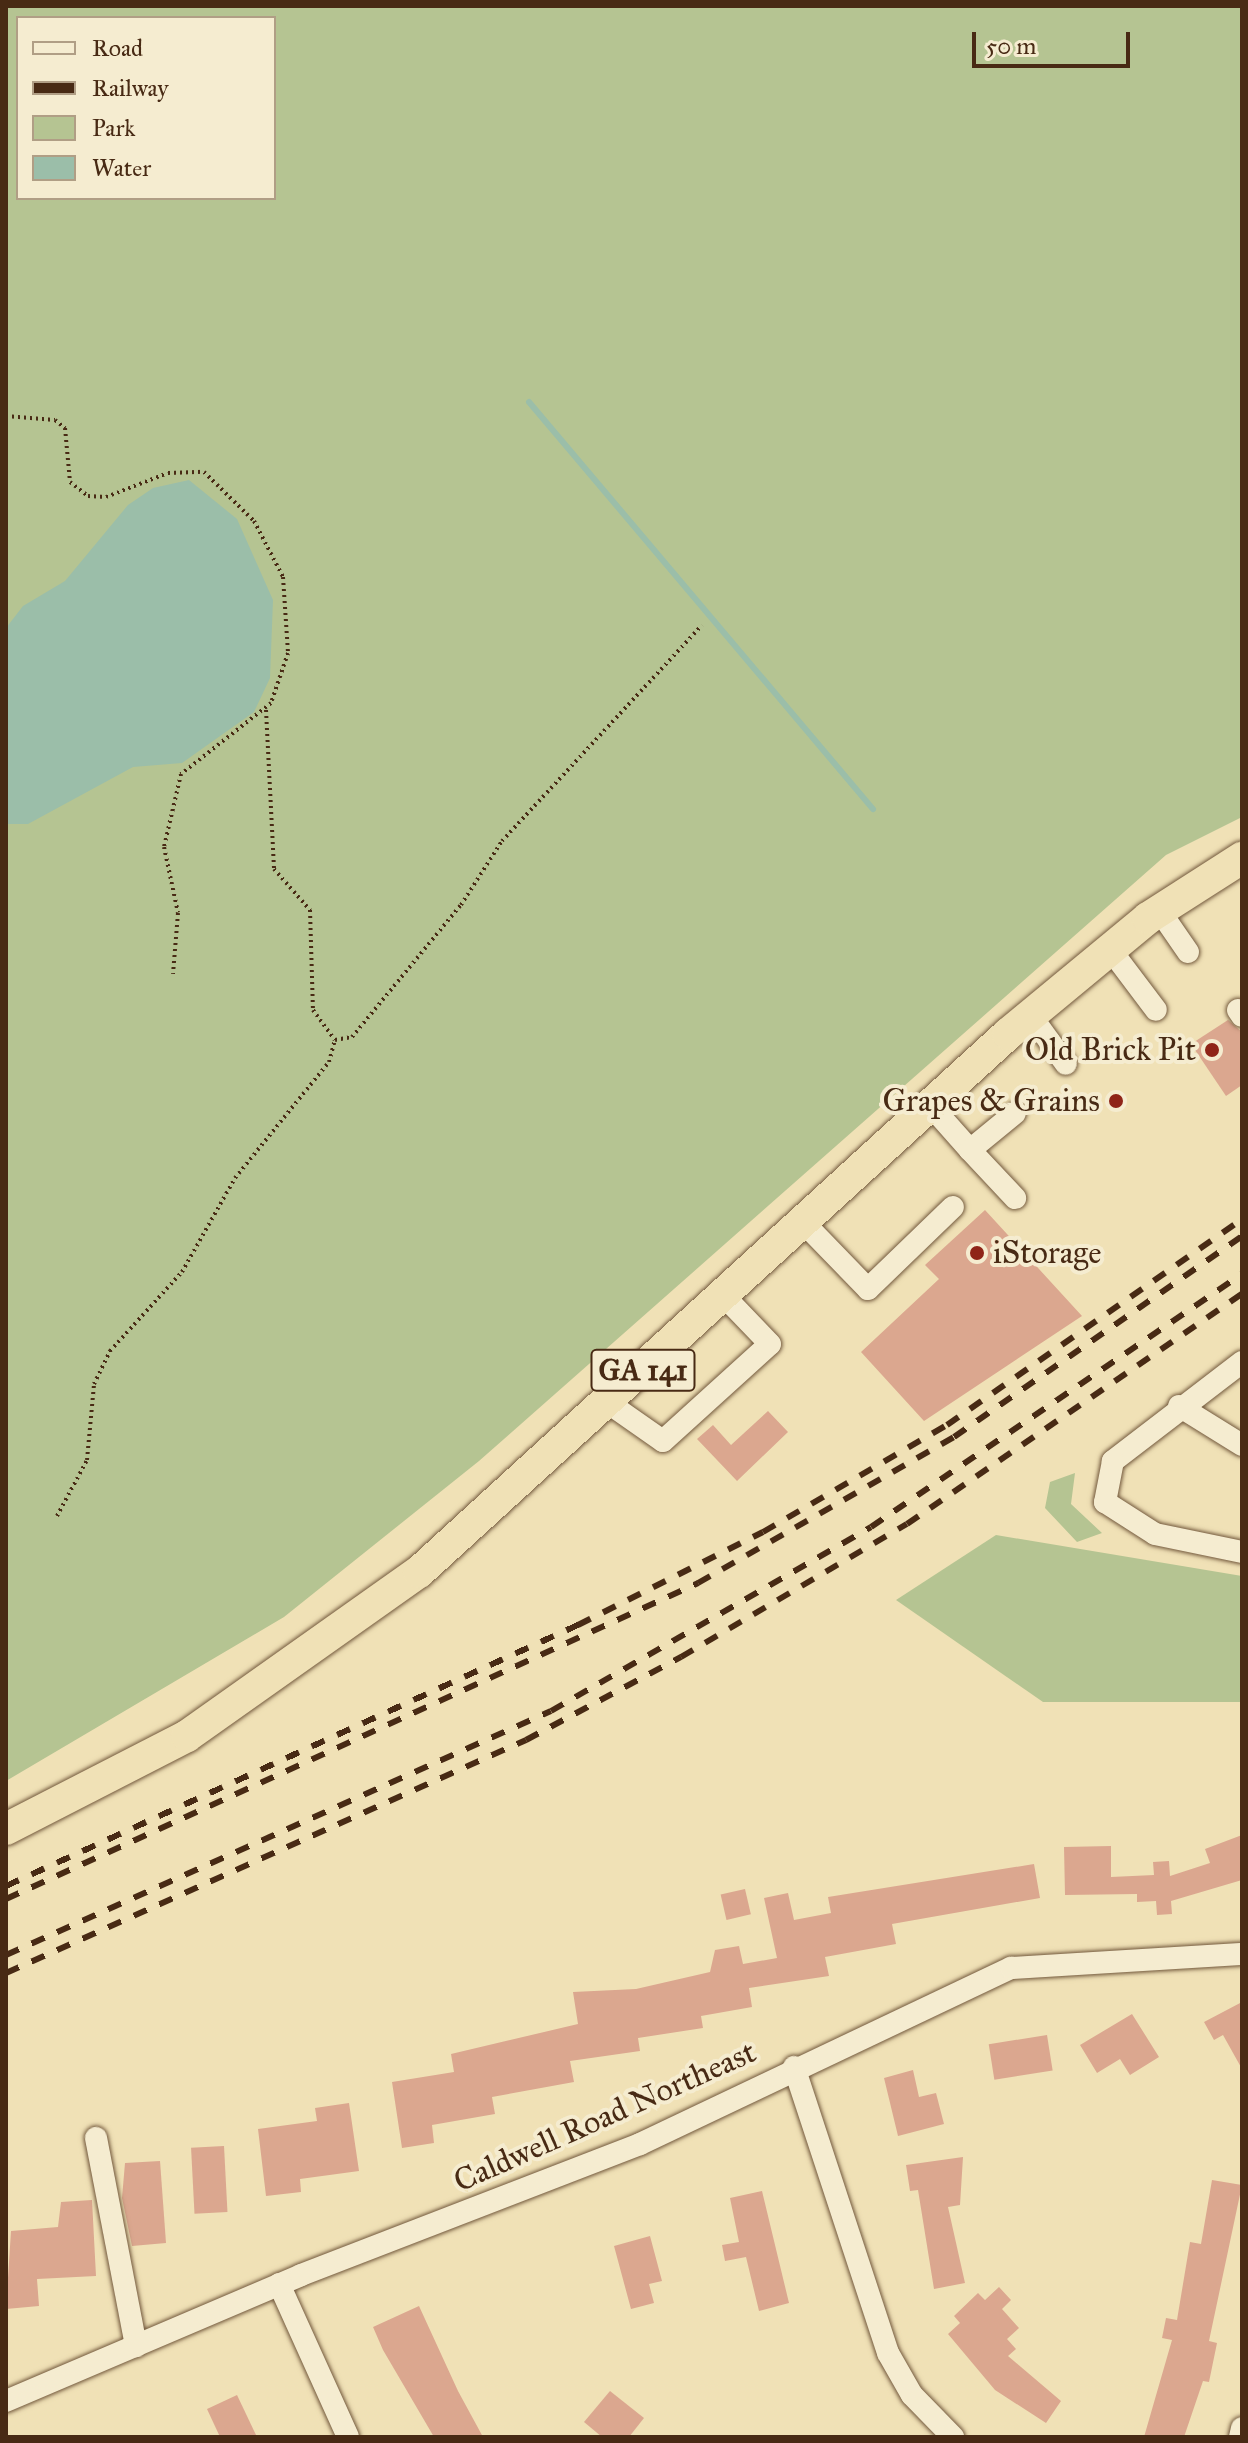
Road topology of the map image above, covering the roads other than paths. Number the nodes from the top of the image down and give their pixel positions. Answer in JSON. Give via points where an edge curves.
{"nodes":[{"id":1,"x":1242,"y":858,"type":"edge"},
{"id":2,"x":1159,"y":910,"type":"junction"},
{"id":3,"x":1110,"y":949,"type":"junction"},
{"id":4,"x":1188,"y":952,"type":"dead end"},
{"id":5,"x":1156,"y":1010,"type":"dead end"},
{"id":6,"x":1031,"y":1016,"type":"junction"},
{"id":7,"x":1066,"y":1064,"type":"dead end"},
{"id":8,"x":931,"y":1106,"type":"junction"},
{"id":9,"x":1015,"y":1113,"type":"dead end"},
{"id":10,"x":970,"y":1150,"type":"junction"},
{"id":11,"x":1015,"y":1198,"type":"dead end"},
{"id":12,"x":953,"y":1207,"type":"dead end"},
{"id":13,"x":804,"y":1223,"type":"junction"},
{"id":14,"x":725,"y":1297,"type":"junction"},
{"id":15,"x":1242,"y":1362,"type":"edge"},
{"id":16,"x":607,"y":1402,"type":"junction"},
{"id":17,"x":1179,"y":1406,"type":"junction"},
{"id":18,"x":1242,"y":1445,"type":"edge"},
{"id":19,"x":1242,"y":1552,"type":"edge"},
{"id":20,"x":6,"y":1829,"type":"edge"},
{"id":21,"x":1242,"y":1954,"type":"edge"},
{"id":22,"x":794,"y":2067,"type":"junction"},
{"id":23,"x":96,"y":2138,"type":"dead end"},
{"id":24,"x":279,"y":2284,"type":"junction"},
{"id":25,"x":136,"y":2346,"type":"junction"},
{"id":26,"x":6,"y":2401,"type":"edge"},
{"id":27,"x":1242,"y":2428,"type":"edge"},
{"id":28,"x":348,"y":2437,"type":"edge"},
{"id":29,"x":953,"y":2437,"type":"edge"},
{"id":30,"x":1240,"y":2437,"type":"edge"}],
"edges":[{"from":1,"to":2,"type":"highway","number":"GA 141"},
{"from":2,"to":3,"type":"highway","number":"GA 141"},
{"from":2,"to":4,"type":"street"},
{"from":3,"to":5,"type":"street"},
{"from":3,"to":6,"type":"highway","number":"GA 141"},
{"from":6,"to":7,"type":"street"},
{"from":6,"to":8,"type":"highway","number":"GA 141"},
{"from":8,"to":10,"type":"street"},
{"from":8,"to":13,"type":"highway","number":"GA 141"},
{"from":9,"to":10,"type":"street"},
{"from":10,"to":11,"type":"street"},
{"from":12,"to":13,"type":"street","via":[[868,1289]]},
{"from":13,"to":14,"type":"highway","number":"GA 141"},
{"from":14,"to":16,"type":"highway","number":"GA 141"},
{"from":14,"to":16,"type":"street","via":[[770,1344],[663,1441]]},
{"from":15,"to":17,"type":"street"},
{"from":16,"to":20,"type":"highway","number":"GA 141","via":[[419,1572],[331,1638],[187,1736]]},
{"from":17,"to":18,"type":"street"},
{"from":17,"to":19,"type":"street","via":[[1113,1461],[1105,1502],[1119,1516],[1155,1534]]},
{"from":21,"to":22,"type":"street","name":"Caldwell Road Northeast","via":[[1011,1968]]},
{"from":22,"to":24,"type":"street","name":"Caldwell Road Northeast","via":[[640,2144]]},
{"from":22,"to":29,"type":"street","via":[[888,2353],[912,2395]]},
{"from":23,"to":25,"type":"street"},
{"from":24,"to":25,"type":"street","name":"Caldwell Road Northeast"},
{"from":24,"to":28,"type":"street"},
{"from":25,"to":26,"type":"street","name":"Caldwell Road Northeast"},
{"from":27,"to":30,"type":"street"}]}
